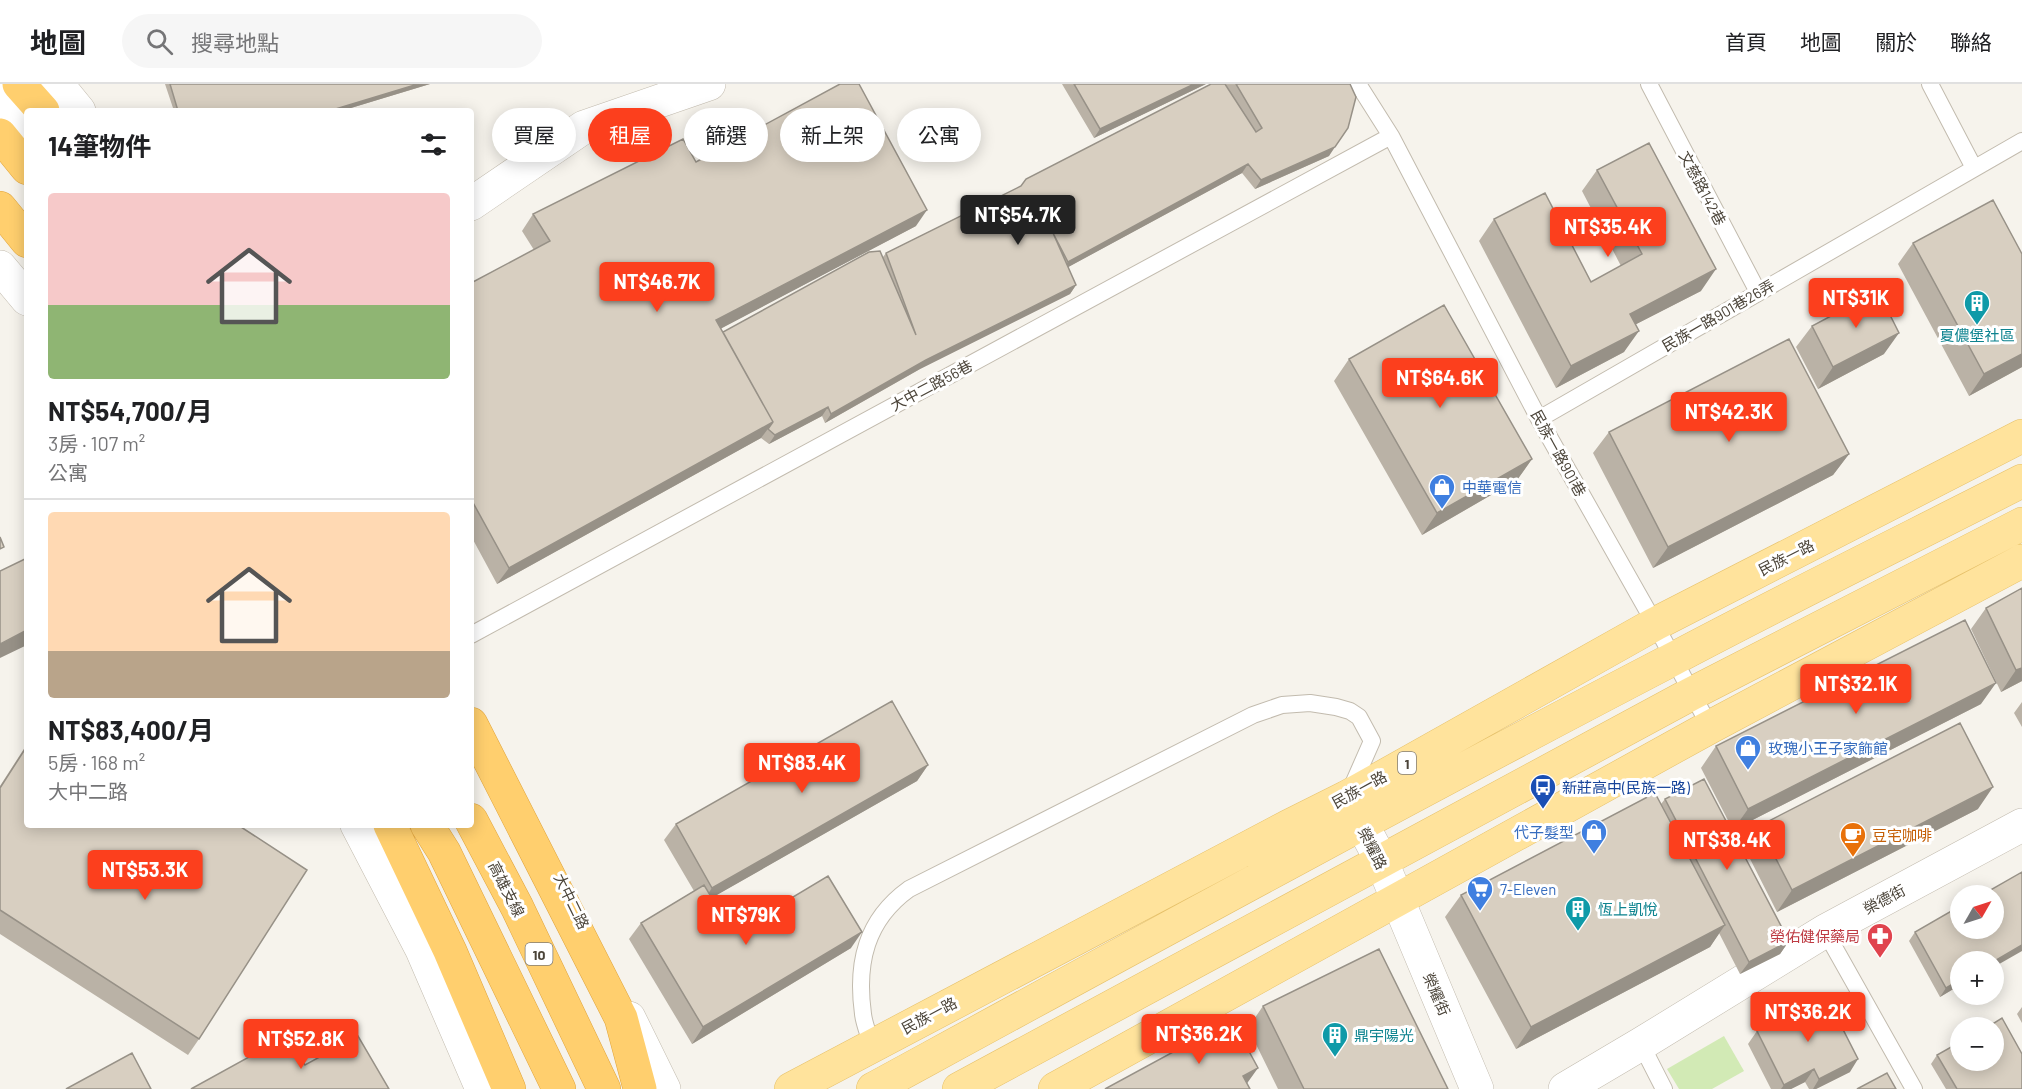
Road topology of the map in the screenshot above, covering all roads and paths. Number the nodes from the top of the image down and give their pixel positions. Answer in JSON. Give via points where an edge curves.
{"nodes":[{"id":1,"x":19,"y":84,"type":"edge"},
{"id":2,"x":57,"y":84,"type":"edge"},
{"id":3,"x":709,"y":84,"type":"edge"},
{"id":4,"x":1358,"y":84,"type":"edge"},
{"id":5,"x":1649,"y":84,"type":"edge"},
{"id":6,"x":1930,"y":84,"type":"edge"},
{"id":7,"x":0,"y":94,"type":"edge"},
{"id":8,"x":41,"y":108,"type":"edge"},
{"id":9,"x":77,"y":108,"type":"edge"},
{"id":10,"x":24,"y":124,"type":"edge"},
{"id":11,"x":0,"y":135,"type":"edge"},
{"id":12,"x":1391,"y":136,"type":"junction"},
{"id":13,"x":2022,"y":141,"type":"edge"},
{"id":14,"x":24,"y":164,"type":"edge"},
{"id":15,"x":1974,"y":168,"type":"junction"},
{"id":16,"x":474,"y":202,"type":"edge"},
{"id":17,"x":0,"y":208,"type":"edge"},
{"id":18,"x":24,"y":237,"type":"edge"},
{"id":19,"x":0,"y":267,"type":"edge"},
{"id":20,"x":1758,"y":292,"type":"junction"},
{"id":21,"x":24,"y":295,"type":"edge"},
{"id":22,"x":1539,"y":419,"type":"junction"},
{"id":23,"x":2022,"y":436,"type":"edge"},
{"id":24,"x":2022,"y":481,"type":"edge"},
{"id":25,"x":2022,"y":524,"type":"edge"},
{"id":26,"x":2022,"y":561,"type":"edge"},
{"id":27,"x":1655,"y":624,"type":"junction"},
{"id":28,"x":474,"y":633,"type":"edge"},
{"id":29,"x":1674,"y":658,"type":"junction"},
{"id":30,"x":1691,"y":694,"type":"junction"},
{"id":31,"x":474,"y":723,"type":"edge"},
{"id":32,"x":1710,"y":727,"type":"junction"},
{"id":33,"x":474,"y":730,"type":"edge"},
{"id":34,"x":1354,"y":810,"type":"junction"},
{"id":35,"x":2022,"y":825,"type":"edge"},
{"id":36,"x":474,"y":826,"type":"edge"},
{"id":37,"x":359,"y":828,"type":"edge"},
{"id":38,"x":391,"y":828,"type":"edge"},
{"id":39,"x":429,"y":828,"type":"edge"},
{"id":40,"x":1381,"y":860,"type":"junction"},
{"id":41,"x":1397,"y":900,"type":"junction"},
{"id":42,"x":1825,"y":931,"type":"junction"},
{"id":43,"x":1641,"y":1044,"type":"junction"},
{"id":44,"x":872,"y":1046,"type":"junction"},
{"id":45,"x":482,"y":1089,"type":"edge"},
{"id":46,"x":509,"y":1089,"type":"edge"},
{"id":47,"x":559,"y":1089,"type":"edge"},
{"id":48,"x":604,"y":1089,"type":"edge"},
{"id":49,"x":640,"y":1089,"type":"edge"},
{"id":50,"x":664,"y":1089,"type":"edge"},
{"id":51,"x":790,"y":1089,"type":"edge"},
{"id":52,"x":873,"y":1089,"type":"edge"},
{"id":53,"x":959,"y":1089,"type":"edge"},
{"id":54,"x":1055,"y":1089,"type":"edge"},
{"id":55,"x":1477,"y":1089,"type":"edge"},
{"id":56,"x":1564,"y":1089,"type":"edge"},
{"id":57,"x":1664,"y":1089,"type":"edge"},
{"id":58,"x":1914,"y":1089,"type":"edge"}],
"edges":[{"from":1,"to":8,"type":"highway"},
{"from":2,"to":9,"type":"street"},
{"from":3,"to":16,"type":"street","via":[[584,127]]},
{"from":4,"to":12,"type":"lane","name":"民族一路901巷"},
{"from":5,"to":20,"type":"lane","name":"文慈路142巷"},
{"from":6,"to":15,"type":"lane"},
{"from":7,"to":10,"type":"street"},
{"from":11,"to":14,"type":"highway"},
{"from":12,"to":22,"type":"lane","name":"民族一路901巷"},
{"from":12,"to":28,"type":"lane","name":"大中二路56巷"},
{"from":13,"to":15,"type":"lane","name":"民族一路901巷26弄"},
{"from":15,"to":20,"type":"lane","name":"民族一路901巷26弄"},
{"from":17,"to":18,"type":"highway"},
{"from":19,"to":21,"type":"street"},
{"from":20,"to":22,"type":"lane","name":"民族一路901巷26弄"},
{"from":22,"to":27,"type":"lane","name":"民族一路901巷"},
{"from":23,"to":27,"type":"main road","name":"民族一路","number":"1"},
{"from":24,"to":29,"type":"main road","name":"民族一路","number":"1"},
{"from":25,"to":30,"type":"main road"},
{"from":26,"to":32,"type":"main road"},
{"from":27,"to":29,"type":"lane","name":"民族一路901巷"},
{"from":27,"to":34,"type":"main road","name":"民族一路","number":"1"},
{"from":29,"to":30,"type":"lane","name":"民族一路901巷"},
{"from":29,"to":34,"type":"main road","name":"民族一路","number":"1"},
{"from":30,"to":32,"type":"lane","name":"民族一路901巷"},
{"from":30,"to":40,"type":"main road"},
{"from":31,"to":50,"type":"street","name":"大中二路","via":[[552,862]]},
{"from":32,"to":41,"type":"main road"},
{"from":33,"to":49,"type":"highway","via":[[621,1018]]},
{"from":34,"to":40,"type":"street","name":"榮耀路"},
{"from":34,"to":44,"type":"main road","name":"民族一路","number":"1","via":[[1277,832]]},
{"from":34,"to":44,"type":"lane","via":[[1372,741],[1359,717],[1343,709],[1310,703],[1282,705],[1253,715],[894,900],[870,934],[862,956],[863,1016]]},
{"from":34,"to":52,"type":"main road","name":"民族一路","number":"1"},
{"from":35,"to":42,"type":"street","name":"榮德街"},
{"from":36,"to":48,"type":"highway","name":"高雄支線","number":"10"},
{"from":37,"to":45,"type":"street","via":[[422,950]]},
{"from":38,"to":46,"type":"highway"},
{"from":39,"to":47,"type":"highway"},
{"from":40,"to":41,"type":"street","name":"榮耀路"},
{"from":40,"to":53,"type":"main road"},
{"from":41,"to":54,"type":"main road"},
{"from":41,"to":55,"type":"street","name":"榮耀街"},
{"from":42,"to":43,"type":"street","name":"榮德街"},
{"from":42,"to":58,"type":"lane"},
{"from":43,"to":56,"type":"street","name":"榮德街"},
{"from":43,"to":57,"type":"lane"},
{"from":44,"to":51,"type":"main road","name":"民族一路","number":"1"}]}
